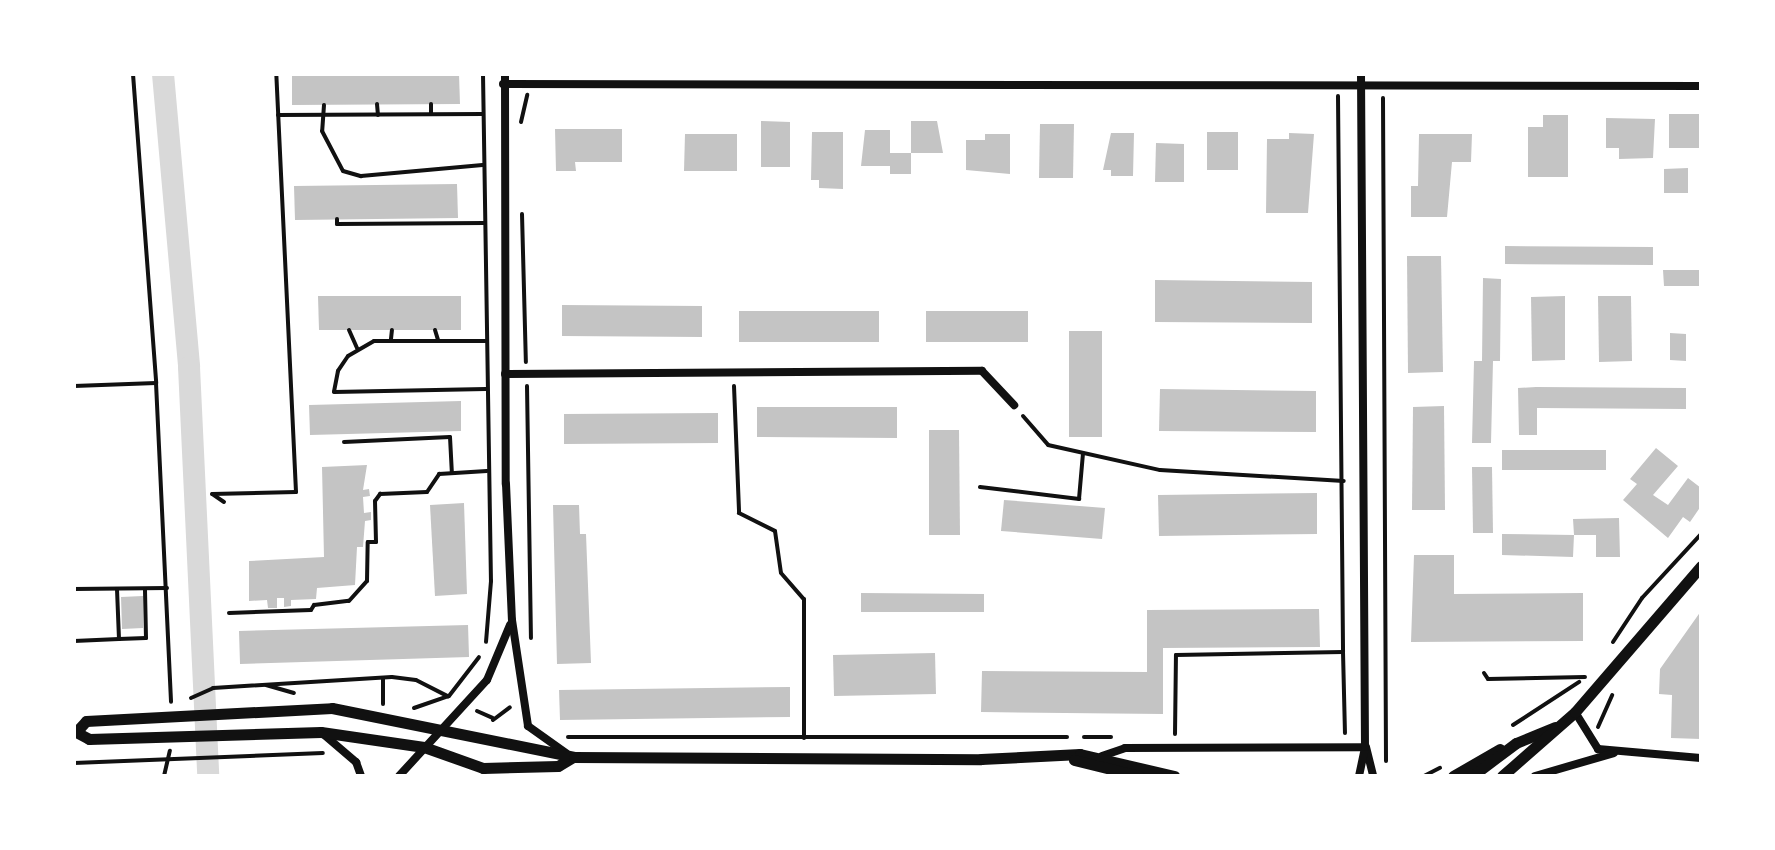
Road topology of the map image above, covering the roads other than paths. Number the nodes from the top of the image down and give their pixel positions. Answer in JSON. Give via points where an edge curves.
{"nodes":[{"id":1,"x":505,"y":74,"type":"edge"},
{"id":2,"x":1361,"y":74,"type":"edge"},
{"id":3,"x":503,"y":84,"type":"junction"},
{"id":4,"x":1361,"y":85,"type":"junction"},
{"id":5,"x":1701,"y":86,"type":"edge"},
{"id":6,"x":505,"y":374,"type":"junction"},
{"id":7,"x":1014,"y":405,"type":"road end"},
{"id":8,"x":1701,"y":566,"type":"edge"},
{"id":9,"x":512,"y":620,"type":"junction"},
{"id":10,"x":1575,"y":712,"type":"junction"},
{"id":11,"x":1563,"y":723,"type":"junction"},
{"id":12,"x":76,"y":731,"type":"edge"},
{"id":13,"x":438,"y":731,"type":"junction"},
{"id":14,"x":321,"y":732,"type":"junction"},
{"id":15,"x":1516,"y":743,"type":"junction"},
{"id":16,"x":424,"y":747,"type":"junction"},
{"id":17,"x":1365,"y":747,"type":"junction"},
{"id":18,"x":1615,"y":753,"type":"junction"},
{"id":19,"x":1102,"y":756,"type":"junction"},
{"id":20,"x":574,"y":757,"type":"junction"},
{"id":21,"x":1062,"y":757,"type":"junction"},
{"id":22,"x":1701,"y":758,"type":"edge"},
{"id":23,"x":361,"y":776,"type":"edge"},
{"id":24,"x":399,"y":776,"type":"edge"},
{"id":25,"x":1139,"y":776,"type":"edge"},
{"id":26,"x":1174,"y":776,"type":"edge"},
{"id":27,"x":1359,"y":776,"type":"edge"},
{"id":28,"x":1373,"y":776,"type":"edge"},
{"id":29,"x":1453,"y":776,"type":"edge"},
{"id":30,"x":1472,"y":776,"type":"edge"},
{"id":31,"x":1502,"y":776,"type":"edge"},
{"id":32,"x":1535,"y":776,"type":"edge"}],
"edges":[{"from":1,"to":3,"type":"street"},
{"from":2,"to":4,"type":"street"},
{"from":3,"to":4,"type":"street"},
{"from":3,"to":6,"type":"street"},
{"from":4,"to":5,"type":"street"},
{"from":4,"to":17,"type":"street"},
{"from":6,"to":7,"type":"street","via":[[982,371]]},
{"from":6,"to":9,"type":"street"},
{"from":8,"to":10,"type":"street"},
{"from":9,"to":13,"type":"street","via":[[487,680]]},
{"from":9,"to":20,"type":"street","via":[[528,726]]},
{"from":10,"to":11,"type":"street"},
{"from":10,"to":18,"type":"street","via":[[1598,749]]},
{"from":11,"to":15,"type":"street"},
{"from":11,"to":31,"type":"street"},
{"from":12,"to":13,"type":"street","via":[[86,721],[332,708]]},
{"from":12,"to":14,"type":"street","via":[[89,739]]},
{"from":13,"to":16,"type":"street"},
{"from":13,"to":20,"type":"street"},
{"from":14,"to":16,"type":"street"},
{"from":14,"to":23,"type":"street","via":[[356,762]]},
{"from":15,"to":29,"type":"street"},
{"from":15,"to":30,"type":"street"},
{"from":16,"to":20,"type":"street","via":[[483,768],[558,766]]},
{"from":16,"to":24,"type":"street"},
{"from":17,"to":19,"type":"street","via":[[1125,748]]},
{"from":17,"to":27,"type":"street"},
{"from":17,"to":28,"type":"street"},
{"from":18,"to":22,"type":"street"},
{"from":18,"to":32,"type":"street"},
{"from":19,"to":21,"type":"street"},
{"from":19,"to":26,"type":"street"},
{"from":20,"to":21,"type":"street"},
{"from":21,"to":25,"type":"street"}]}
